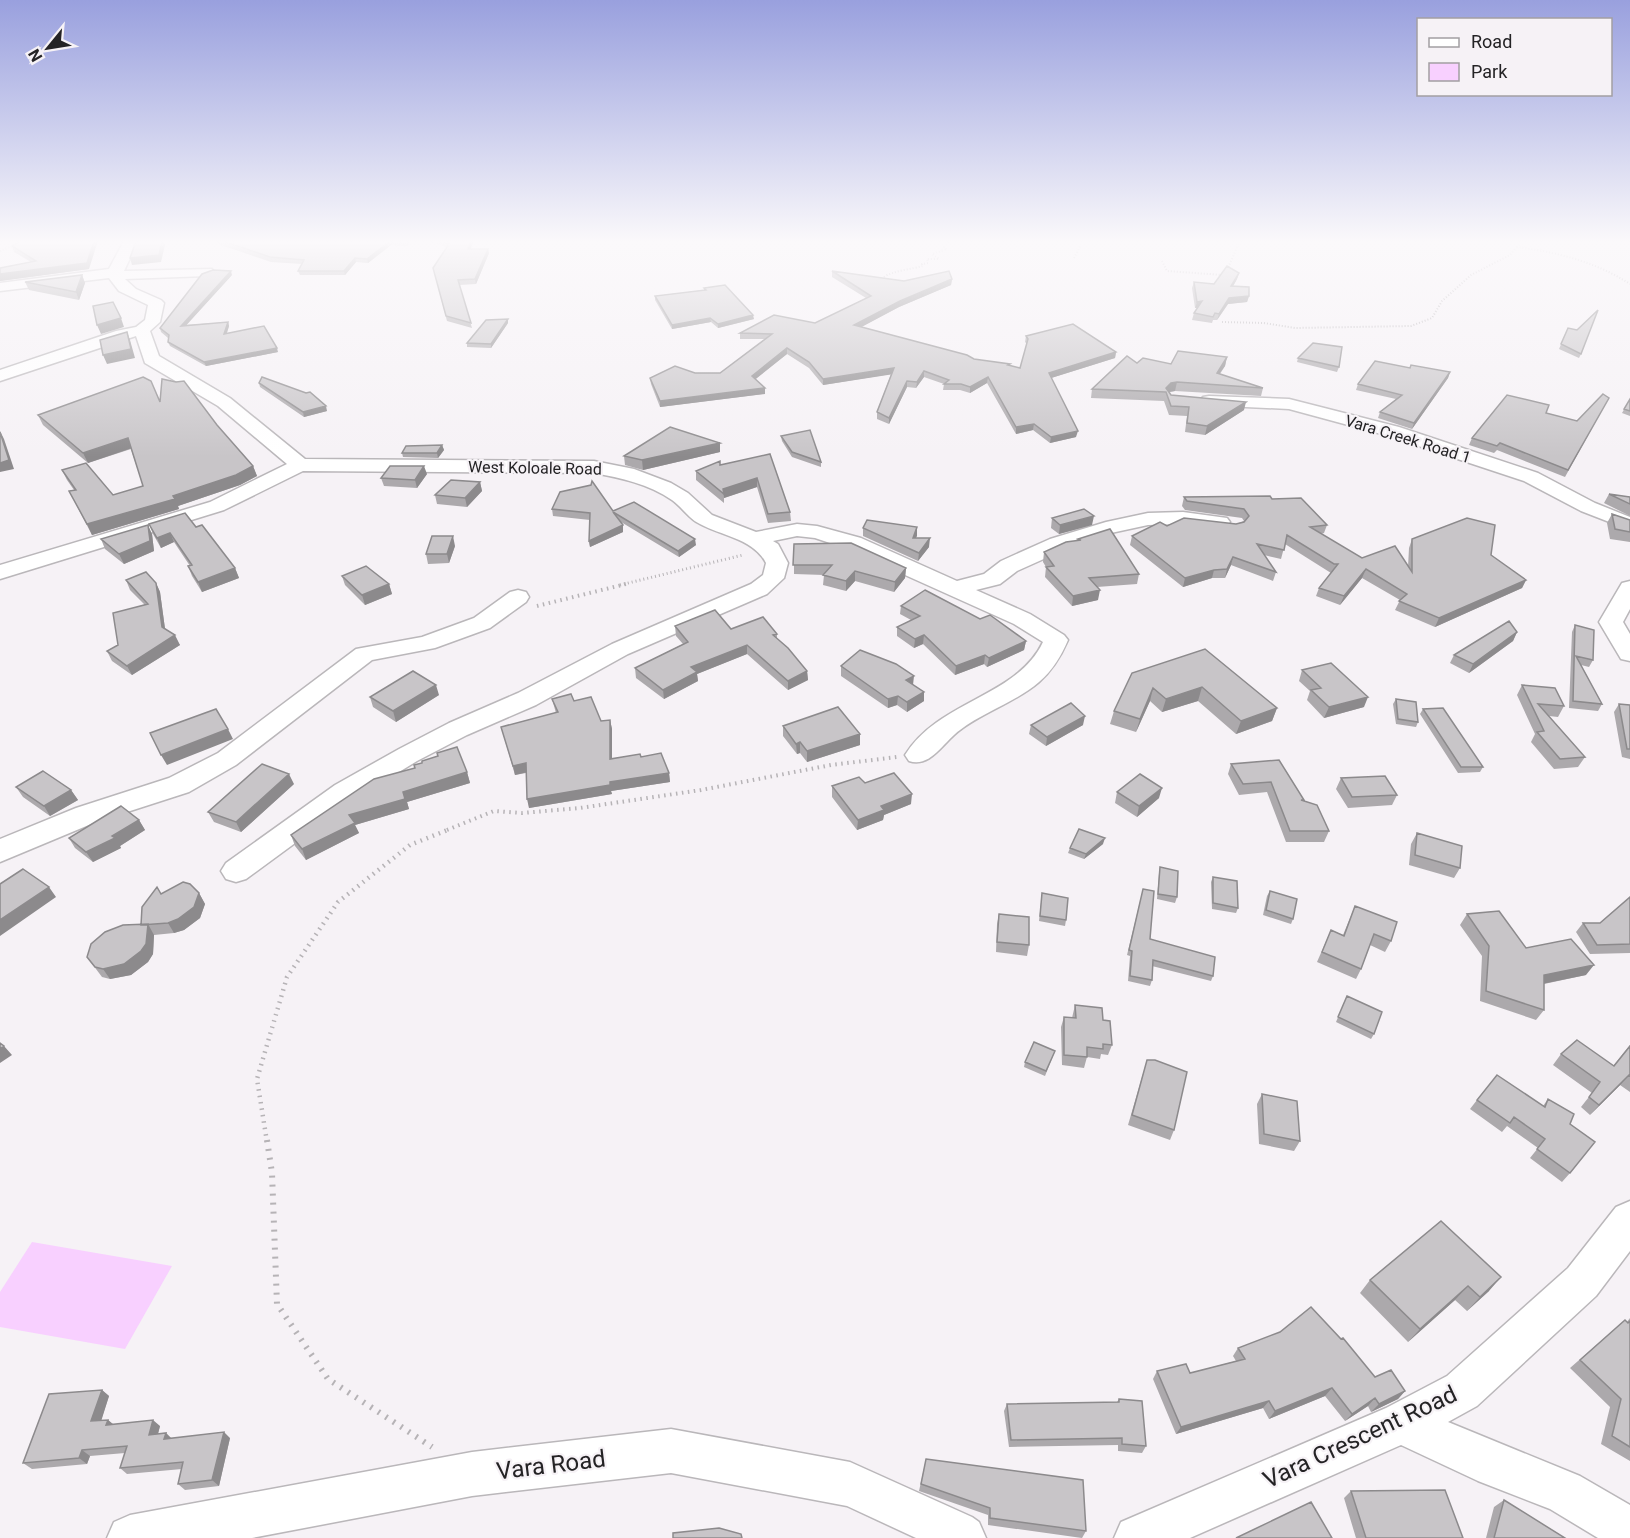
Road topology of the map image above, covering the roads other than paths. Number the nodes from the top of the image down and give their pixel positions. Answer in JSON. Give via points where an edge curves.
{"nodes":[{"id":1,"x":154,"y":313,"type":"edge"},
{"id":2,"x":142,"y":330,"type":"junction"},
{"id":3,"x":0,"y":376,"type":"edge"},
{"id":4,"x":1186,"y":399,"type":"edge"},
{"id":5,"x":300,"y":465,"type":"junction"},
{"id":6,"x":1234,"y":524,"type":"edge"},
{"id":7,"x":1630,"y":524,"type":"edge"},
{"id":8,"x":762,"y":544,"type":"junction"},
{"id":9,"x":0,"y":572,"type":"edge"},
{"id":10,"x":1630,"y":588,"type":"edge"},
{"id":11,"x":954,"y":589,"type":"junction"},
{"id":12,"x":525,"y":602,"type":"road end"},
{"id":13,"x":1630,"y":654,"type":"edge"},
{"id":14,"x":918,"y":755,"type":"road end"},
{"id":15,"x":0,"y":851,"type":"edge"},
{"id":16,"x":236,"y":871,"type":"dead end"},
{"id":17,"x":1630,"y":1220,"type":"edge"},
{"id":18,"x":1401,"y":1423,"type":"junction"},
{"id":19,"x":1630,"y":1531,"type":"edge"},
{"id":20,"x":130,"y":1538,"type":"edge"},
{"id":21,"x":963,"y":1538,"type":"edge"},
{"id":22,"x":1137,"y":1538,"type":"edge"}],
"edges":[{"from":1,"to":2,"type":"street","via":[[152,322]]},
{"from":2,"to":3,"type":"street"},
{"from":2,"to":5,"type":"street","via":[[150,359],[224,402]]},
{"from":4,"to":7,"type":"street","name":"Vara Creek Road 1","via":[[1289,404],[1392,431],[1531,477]]},
{"from":5,"to":8,"type":"street","name":"West Koloale Road","via":[[605,469],[664,487],[705,519]]},
{"from":5,"to":9,"type":"street","via":[[217,506]]},
{"from":6,"to":11,"type":"street","via":[[1183,518],[1137,521],[1058,544],[1009,566],[992,579]]},
{"from":8,"to":11,"type":"street","via":[[797,530],[817,532],[854,543]]},
{"from":8,"to":16,"type":"street","via":[[777,563],[773,578],[759,589],[620,649],[527,699],[408,755],[345,792]]},
{"from":10,"to":13,"type":"street","via":[[1611,622]]},
{"from":11,"to":14,"type":"street","via":[[1022,619],[1056,640],[1044,662],[1020,686],[966,713],[938,733]]},
{"from":12,"to":15,"type":"street","via":[[427,643],[365,654],[227,759],[179,785],[86,815]]},
{"from":17,"to":18,"type":"street","name":"Vara Crescent Road","via":[[1582,1282],[1462,1391]]},
{"from":18,"to":19,"type":"street","via":[[1564,1492]]},
{"from":18,"to":22,"type":"street","name":"Vara Crescent Road"},
{"from":20,"to":21,"type":"street","name":"Vara Road","via":[[472,1474],[671,1451],[850,1484]]}]}
